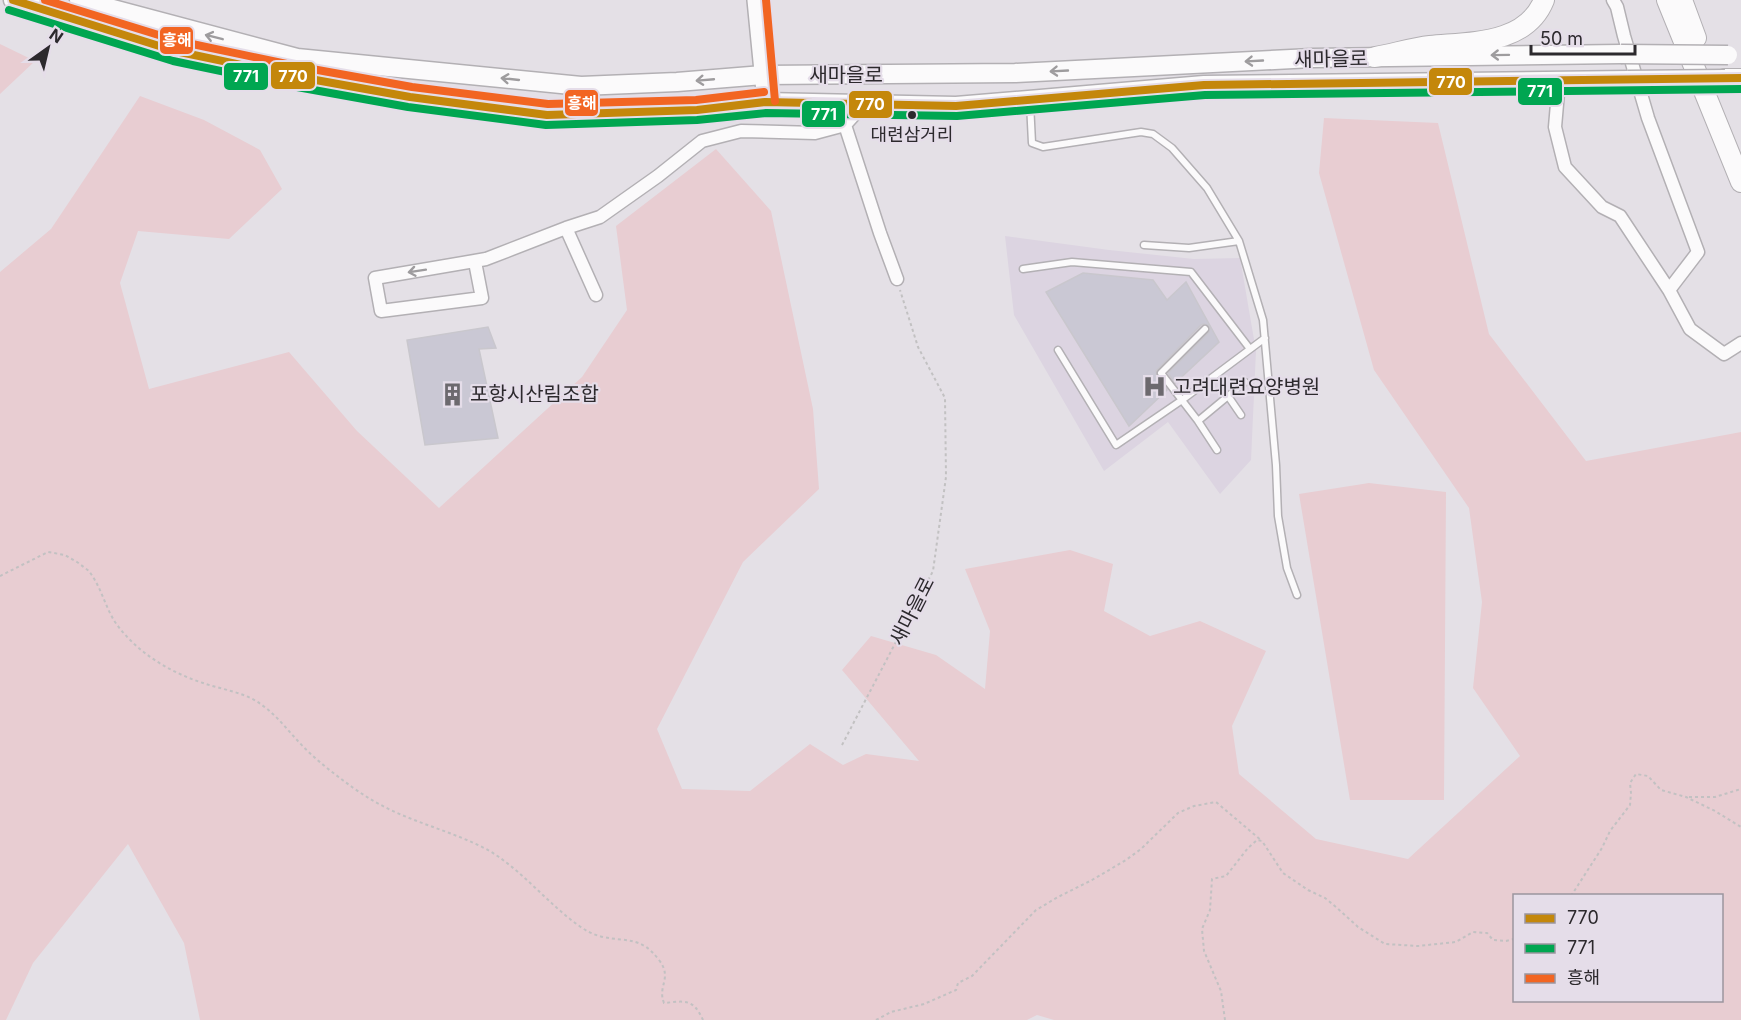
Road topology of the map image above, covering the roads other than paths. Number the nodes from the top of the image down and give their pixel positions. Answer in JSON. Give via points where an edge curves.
{"nodes":[{"id":1,"x":13,"y":0,"type":"edge"},
{"id":2,"x":80,"y":0,"type":"edge"},
{"id":3,"x":755,"y":0,"type":"edge"},
{"id":4,"x":1544,"y":0,"type":"edge"},
{"id":5,"x":1613,"y":0,"type":"edge"},
{"id":6,"x":1667,"y":0,"type":"edge"},
{"id":7,"x":1682,"y":0,"type":"edge"},
{"id":8,"x":1735,"y":55,"type":"edge"},
{"id":9,"x":1375,"y":57,"type":"junction"},
{"id":10,"x":763,"y":75,"type":"junction"},
{"id":11,"x":1736,"y":79,"type":"edge"},
{"id":12,"x":1559,"y":81,"type":"junction"},
{"id":13,"x":1030,"y":100,"type":"junction"},
{"id":14,"x":765,"y":102,"type":"junction"},
{"id":15,"x":864,"y":104,"type":"junction"},
{"id":16,"x":845,"y":125,"type":"junction"},
{"id":17,"x":1741,"y":161,"type":"edge"},
{"id":18,"x":1741,"y":182,"type":"edge"},
{"id":19,"x":566,"y":228,"type":"junction"},
{"id":20,"x":1239,"y":241,"type":"junction"},
{"id":21,"x":1144,"y":245,"type":"dead end"},
{"id":22,"x":475,"y":262,"type":"junction"},
{"id":23,"x":1023,"y":269,"type":"dead end"},
{"id":24,"x":897,"y":279,"type":"road end"},
{"id":25,"x":1669,"y":290,"type":"junction"},
{"id":26,"x":596,"y":296,"type":"dead end"},
{"id":27,"x":1205,"y":329,"type":"dead end"},
{"id":28,"x":1265,"y":338,"type":"junction"},
{"id":29,"x":1741,"y":343,"type":"edge"},
{"id":30,"x":1250,"y":349,"type":"junction"},
{"id":31,"x":1058,"y":350,"type":"dead end"},
{"id":32,"x":1245,"y":382,"type":"dead end"},
{"id":33,"x":1228,"y":396,"type":"junction"},
{"id":34,"x":1182,"y":400,"type":"junction"},
{"id":35,"x":1241,"y":415,"type":"dead end"},
{"id":36,"x":1198,"y":421,"type":"junction"},
{"id":37,"x":1217,"y":450,"type":"dead end"},
{"id":38,"x":1297,"y":595,"type":"dead end"}],
"edges":[{"from":1,"to":14,"type":"main road","name":"새마을로","via":[[175,51],[410,97],[547,115],[697,110]]},
{"from":10,"to":2,"type":"main road","name":"새마을로","one_way":true,"via":[[581,86],[297,58]]},
{"from":3,"to":10,"type":"street"},
{"from":4,"to":9,"type":"highway","via":[[1540,10],[1521,28],[1493,40],[1428,46]]},
{"from":5,"to":25,"type":"street","via":[[1648,118],[1698,252]]},
{"from":6,"to":18,"type":"highway"},
{"from":7,"to":17,"type":"highway"},
{"from":8,"to":9,"type":"main road","name":"새마을로","one_way":true,"bridge":true},
{"from":9,"to":10,"type":"main road","name":"새마을로","one_way":true,"via":[[1015,73]]},
{"from":10,"to":14,"type":"street"},
{"from":11,"to":12,"type":"main road","name":"새마을로","bridge":true},
{"from":12,"to":13,"type":"main road","name":"새마을로","via":[[1203,84]]},
{"from":12,"to":25,"type":"street","via":[[1555,127],[1565,167],[1602,207],[1620,216]]},
{"from":13,"to":15,"type":"main road","name":"새마을로","via":[[956,106]]},
{"from":13,"to":20,"type":"lane","via":[[1032,143],[1043,147],[1141,132],[1153,134],[1172,148],[1207,188]]},
{"from":14,"to":15,"type":"main road","name":"새마을로"},
{"from":15,"to":16,"type":"street"},
{"from":16,"to":19,"type":"street","via":[[815,133],[741,131],[702,141],[600,217]]},
{"from":16,"to":24,"type":"street"},
{"from":19,"to":22,"type":"street"},
{"from":19,"to":26,"type":"street"},
{"from":20,"to":21,"type":"lane","via":[[1189,248]]},
{"from":20,"to":28,"type":"lane"},
{"from":22,"to":22,"type":"street","one_way":true,"via":[[375,278],[381,311],[482,298]]},
{"from":23,"to":30,"type":"lane","via":[[1072,262],[1191,272]]},
{"from":25,"to":29,"type":"street","via":[[1690,329],[1724,354]]},
{"from":27,"to":34,"type":"lane","via":[[1161,373]]},
{"from":28,"to":30,"type":"lane"},
{"from":28,"to":38,"type":"lane","via":[[1278,516],[1287,568]]},
{"from":30,"to":34,"type":"lane"},
{"from":31,"to":34,"type":"lane","via":[[1116,446]]},
{"from":32,"to":33,"type":"lane"},
{"from":33,"to":35,"type":"lane"},
{"from":33,"to":36,"type":"lane"},
{"from":34,"to":36,"type":"lane"},
{"from":36,"to":37,"type":"lane"}]}
